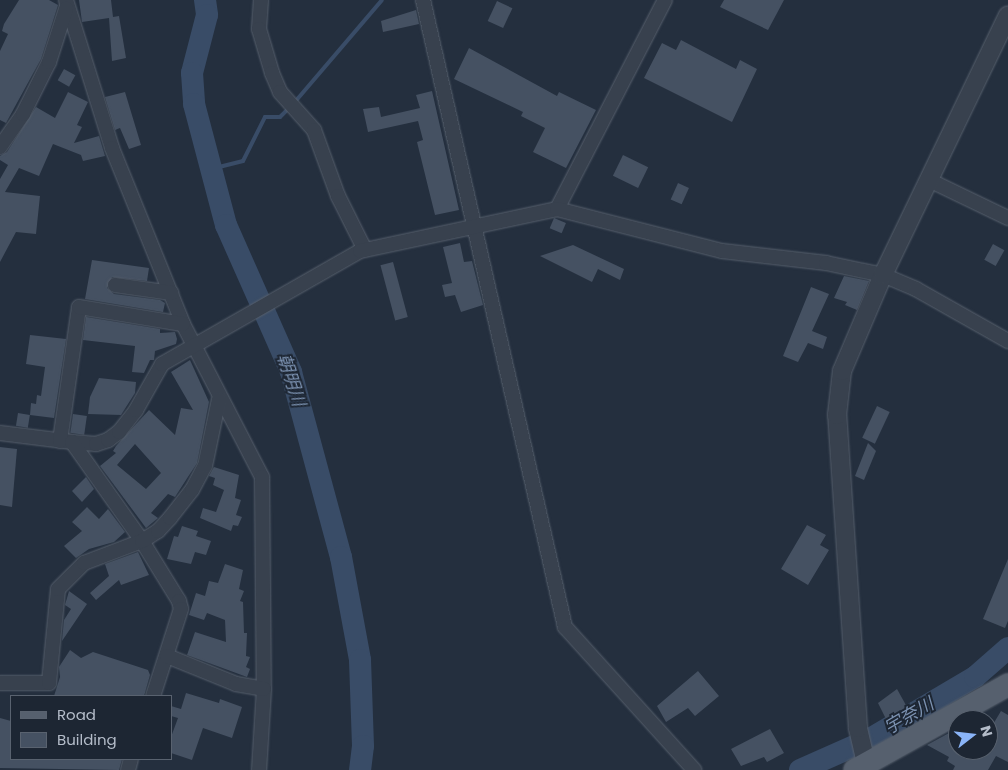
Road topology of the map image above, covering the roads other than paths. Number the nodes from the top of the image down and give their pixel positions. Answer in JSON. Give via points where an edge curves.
{"nodes":[{"id":1,"x":261,"y":0,"type":"edge"},
{"id":2,"x":423,"y":0,"type":"edge"},
{"id":3,"x":665,"y":0,"type":"edge"},
{"id":4,"x":66,"y":3,"type":"edge"},
{"id":5,"x":1008,"y":15,"type":"edge"},
{"id":6,"x":0,"y":147,"type":"edge"},
{"id":7,"x":929,"y":180,"type":"junction"},
{"id":8,"x":557,"y":209,"type":"junction"},
{"id":9,"x":1008,"y":218,"type":"edge"},
{"id":10,"x":474,"y":227,"type":"junction"},
{"id":11,"x":363,"y":250,"type":"junction"},
{"id":12,"x":883,"y":275,"type":"junction"},
{"id":13,"x":115,"y":285,"type":"dead end"},
{"id":14,"x":171,"y":293,"type":"junction"},
{"id":15,"x":183,"y":324,"type":"junction"},
{"id":16,"x":1008,"y":341,"type":"edge"},
{"id":17,"x":194,"y":348,"type":"junction"},
{"id":18,"x":219,"y":399,"type":"junction"},
{"id":19,"x":0,"y":434,"type":"edge"},
{"id":20,"x":66,"y":442,"type":"junction"},
{"id":21,"x":142,"y":541,"type":"junction"},
{"id":22,"x":167,"y":656,"type":"junction"},
{"id":23,"x":0,"y":684,"type":"edge"},
{"id":24,"x":1008,"y":685,"type":"edge"},
{"id":25,"x":264,"y":690,"type":"junction"},
{"id":26,"x":153,"y":695,"type":"edge"},
{"id":27,"x":864,"y":759,"type":"edge"},
{"id":28,"x":259,"y":770,"type":"edge"},
{"id":29,"x":694,"y":770,"type":"edge"}],
"edges":[{"from":1,"to":11,"type":"street","via":[[259,29],[280,92],[314,130],[338,196]]},
{"from":2,"to":10,"type":"street"},
{"from":3,"to":8,"type":"street"},
{"from":4,"to":6,"type":"street","via":[[49,62],[23,114]]},
{"from":4,"to":14,"type":"street","via":[[112,148]]},
{"from":5,"to":7,"type":"street"},
{"from":7,"to":9,"type":"street"},
{"from":7,"to":12,"type":"street"},
{"from":8,"to":10,"type":"street"},
{"from":8,"to":12,"type":"street","via":[[722,251],[826,263]]},
{"from":10,"to":11,"type":"street"},
{"from":10,"to":29,"type":"street","via":[[565,627]]},
{"from":11,"to":17,"type":"street"},
{"from":12,"to":16,"type":"street","via":[[916,289]]},
{"from":12,"to":27,"type":"street","via":[[842,372],[837,414]]},
{"from":13,"to":14,"type":"street"},
{"from":14,"to":15,"type":"street"},
{"from":15,"to":17,"type":"street"},
{"from":15,"to":20,"type":"street","via":[[79,307]]},
{"from":17,"to":18,"type":"street"},
{"from":17,"to":20,"type":"street","via":[[162,364],[119,432],[96,444]]},
{"from":18,"to":21,"type":"street","via":[[205,466],[192,490],[158,531]]},
{"from":18,"to":25,"type":"street","via":[[256,462],[264,493],[261,570]]},
{"from":19,"to":20,"type":"street"},
{"from":20,"to":21,"type":"street"},
{"from":21,"to":22,"type":"street","via":[[181,609]]},
{"from":21,"to":23,"type":"street","via":[[84,563],[58,589],[50,682]]},
{"from":22,"to":25,"type":"street","via":[[236,684]]},
{"from":22,"to":26,"type":"street"},
{"from":24,"to":27,"type":"main road"},
{"from":25,"to":28,"type":"street"}]}
